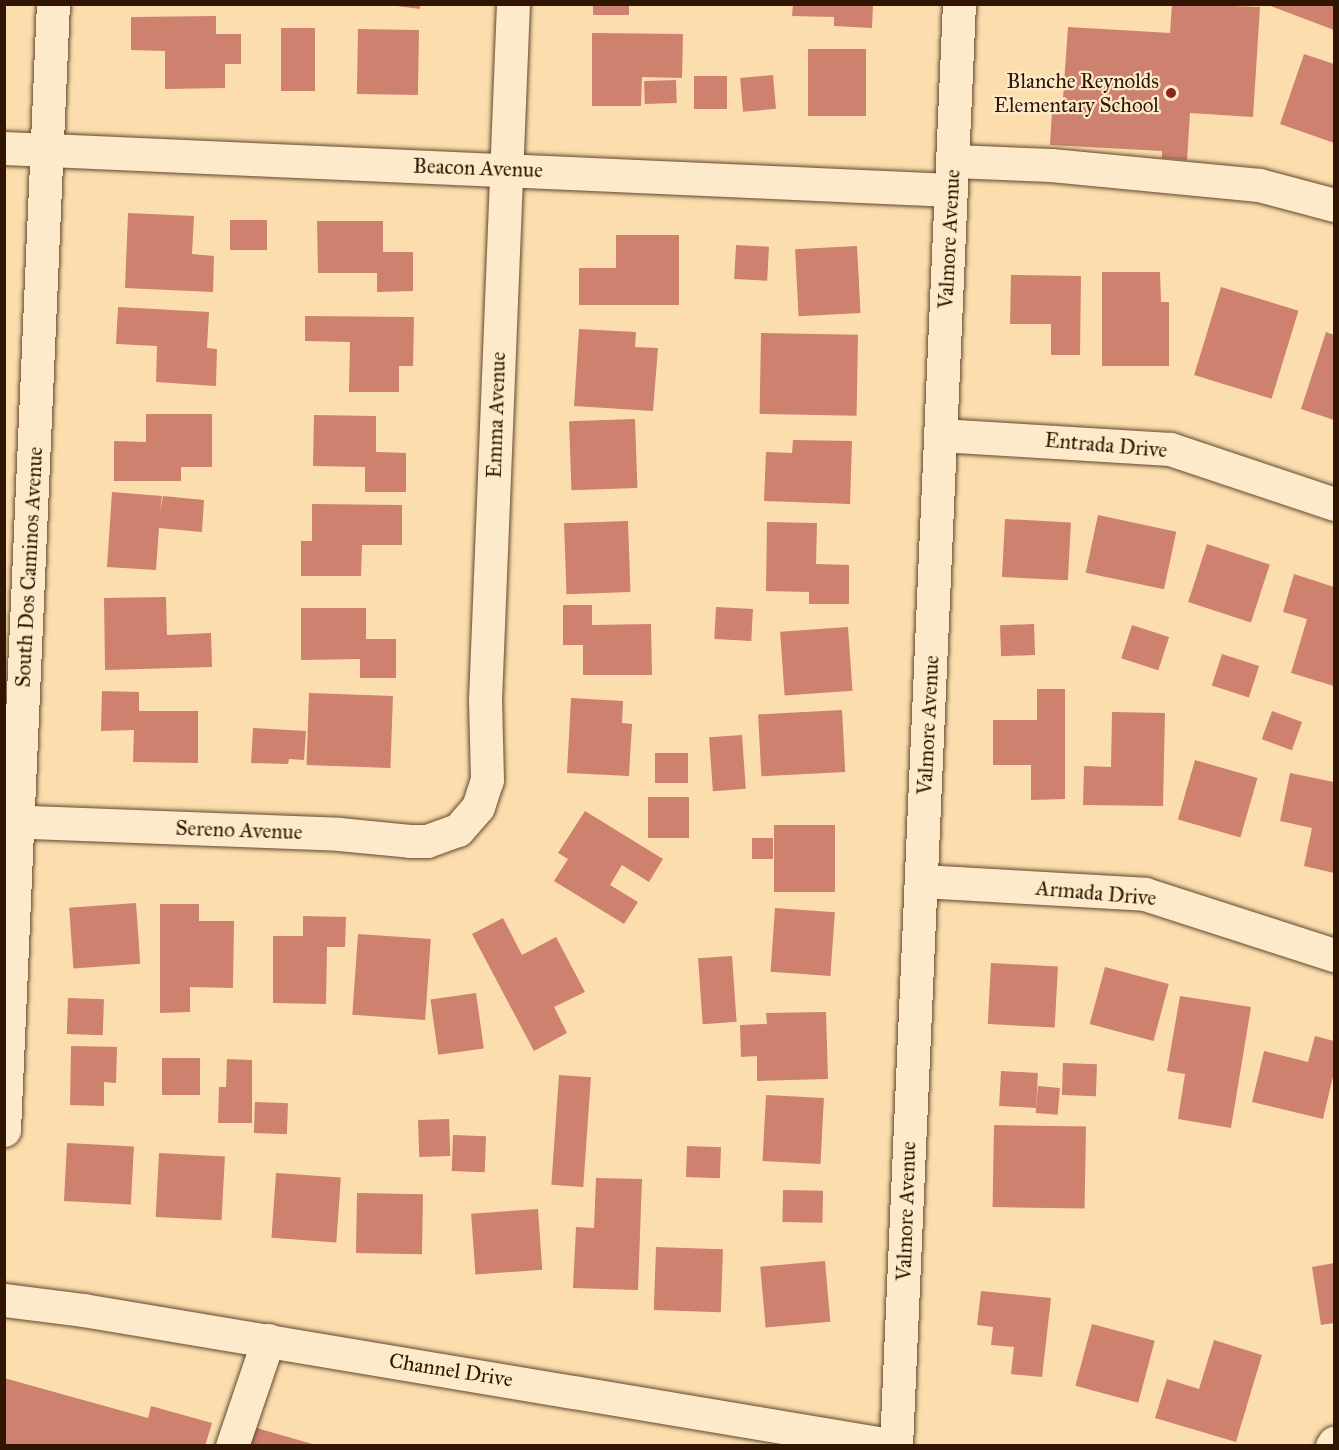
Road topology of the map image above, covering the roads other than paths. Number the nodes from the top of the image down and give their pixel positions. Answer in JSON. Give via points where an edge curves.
{"nodes":[{"id":1,"x":53,"y":4,"type":"edge"},
{"id":2,"x":513,"y":4,"type":"edge"},
{"id":3,"x":959,"y":4,"type":"edge"},
{"id":4,"x":4,"y":148,"type":"edge"},
{"id":5,"x":47,"y":150,"type":"junction"},
{"id":6,"x":506,"y":170,"type":"junction"},
{"id":7,"x":952,"y":176,"type":"junction"},
{"id":8,"x":1335,"y":206,"type":"edge"},
{"id":9,"x":940,"y":435,"type":"junction"},
{"id":10,"x":1335,"y":504,"type":"edge"},
{"id":11,"x":468,"y":820,"type":"joint"},
{"id":12,"x":11,"y":821,"type":"edge"},
{"id":13,"x":921,"y":881,"type":"junction"},
{"id":14,"x":1335,"y":955,"type":"edge"},
{"id":15,"x":4,"y":1130,"type":"edge"},
{"id":16,"x":4,"y":1300,"type":"edge"},
{"id":17,"x":268,"y":1340,"type":"junction"},
{"id":18,"x":880,"y":1444,"type":"edge"},
{"id":19,"x":232,"y":1446,"type":"edge"}],
"edges":[{"from":1,"to":5,"type":"street","name":"South Dos Caminos Avenue"},
{"from":2,"to":6,"type":"street","name":"Emma Avenue"},
{"from":3,"to":7,"type":"street","name":"Valmore Avenue"},
{"from":4,"to":5,"type":"street","name":"Beacon Avenue"},
{"from":5,"to":6,"type":"street","name":"Beacon Avenue"},
{"from":5,"to":12,"type":"street","name":"South Dos Caminos Avenue"},
{"from":6,"to":7,"type":"street","name":"Beacon Avenue"},
{"from":6,"to":11,"type":"street","name":"Emma Avenue","via":[[484,700],[487,780],[478,807]]},
{"from":7,"to":8,"type":"street","name":"Beacon Avenue","via":[[1052,165],[1259,185]]},
{"from":7,"to":9,"type":"street","name":"Valmore Avenue"},
{"from":9,"to":10,"type":"street","name":"Entrada Drive","via":[[1170,449]]},
{"from":9,"to":13,"type":"street","name":"Valmore Avenue"},
{"from":11,"to":12,"type":"street","name":"Sereno Avenue","via":[[441,837],[410,841],[339,834]]},
{"from":12,"to":15,"type":"street","name":"South Dos Caminos Avenue"},
{"from":13,"to":14,"type":"street","name":"Armada Drive","via":[[1145,894]]},
{"from":13,"to":18,"type":"street","name":"Valmore Avenue"},
{"from":16,"to":17,"type":"street","name":"Channel Drive"},
{"from":17,"to":18,"type":"street","name":"Channel Drive"},
{"from":17,"to":19,"type":"street"}]}
